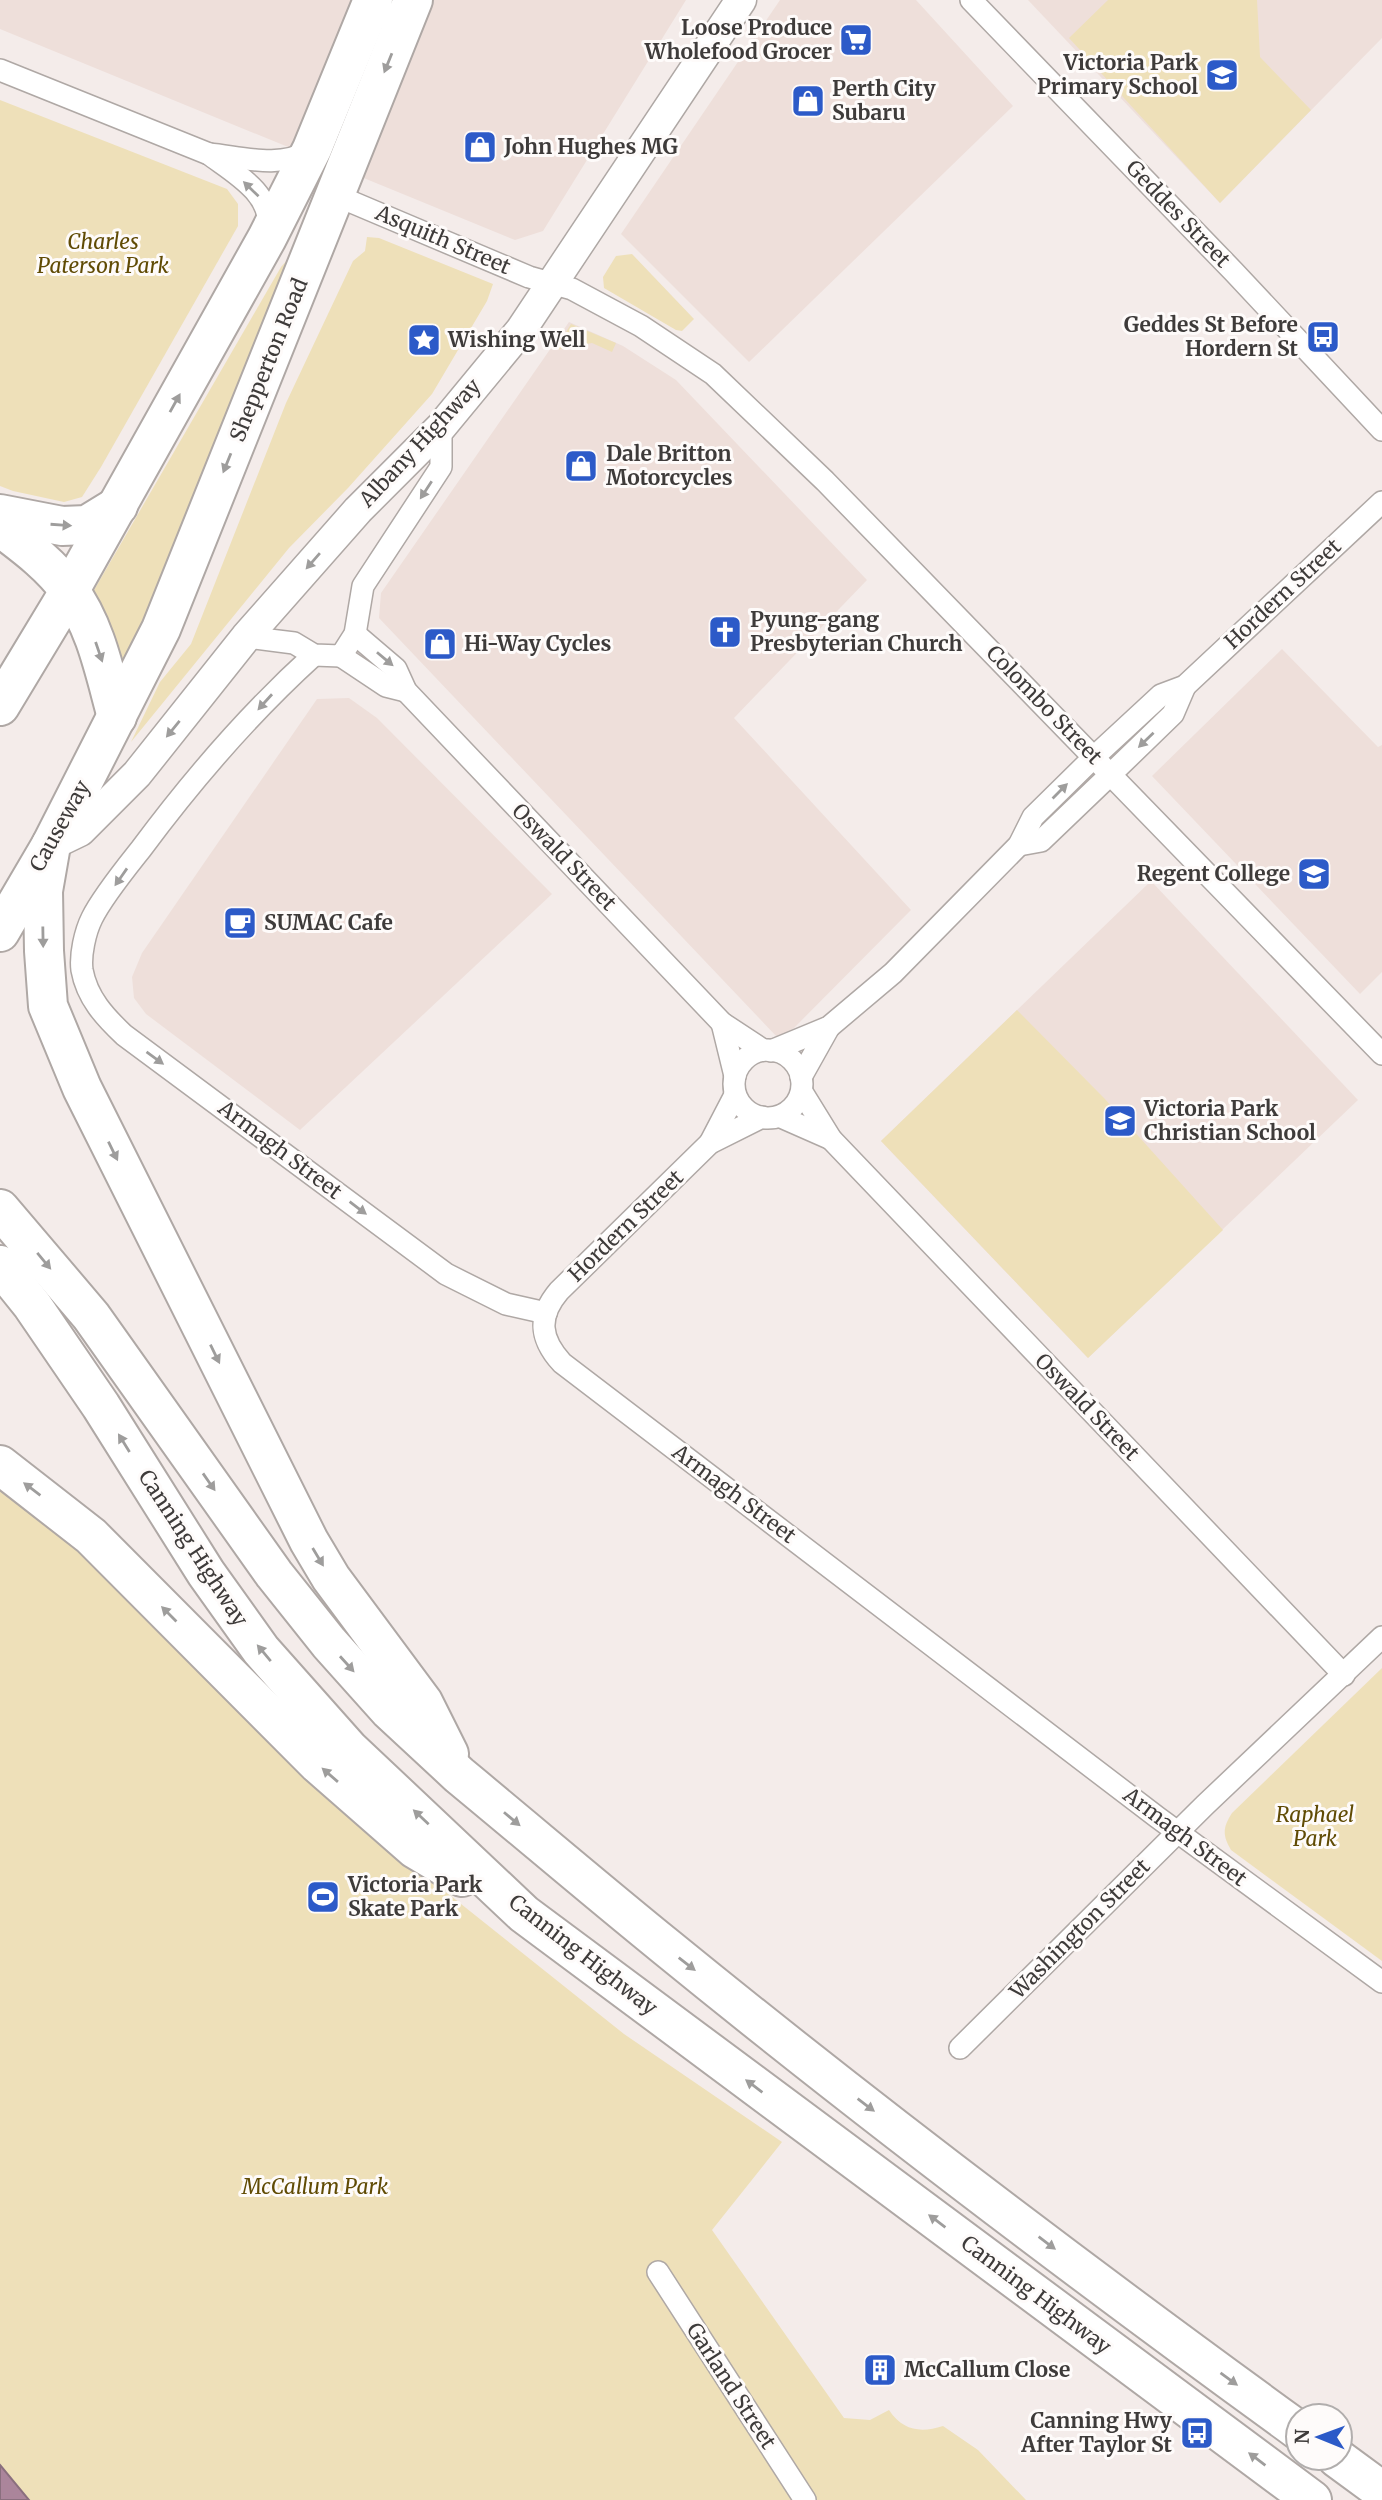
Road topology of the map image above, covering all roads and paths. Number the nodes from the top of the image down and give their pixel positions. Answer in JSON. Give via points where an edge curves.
{"nodes":[{"id":1,"x":373,"y":0,"type":"edge"},
{"id":2,"x":413,"y":0,"type":"edge"},
{"id":3,"x":741,"y":0,"type":"edge"},
{"id":4,"x":971,"y":0,"type":"edge"},
{"id":5,"x":0,"y":70,"type":"edge"},
{"id":6,"x":312,"y":149,"type":"junction"},
{"id":7,"x":209,"y":154,"type":"junction"},
{"id":8,"x":335,"y":195,"type":"junction"},
{"id":9,"x":267,"y":238,"type":"junction"},
{"id":10,"x":552,"y":284,"type":"junction"},
{"id":11,"x":440,"y":427,"type":"junction"},
{"id":12,"x":1382,"y":430,"type":"edge"},
{"id":13,"x":1382,"y":502,"type":"edge"},
{"id":14,"x":118,"y":506,"type":"junction"},
{"id":15,"x":0,"y":514,"type":"edge"},
{"id":16,"x":0,"y":527,"type":"edge"},
{"id":17,"x":69,"y":590,"type":"junction"},
{"id":18,"x":355,"y":634,"type":"junction"},
{"id":19,"x":246,"y":637,"type":"junction"},
{"id":20,"x":314,"y":655,"type":"junction"},
{"id":21,"x":341,"y":656,"type":"junction"},
{"id":22,"x":1185,"y":686,"type":"junction"},
{"id":23,"x":406,"y":691,"type":"junction"},
{"id":24,"x":0,"y":706,"type":"edge"},
{"id":25,"x":117,"y":717,"type":"junction"},
{"id":26,"x":1094,"y":757,"type":"junction"},
{"id":27,"x":1111,"y":774,"type":"junction"},
{"id":28,"x":51,"y":845,"type":"junction"},
{"id":29,"x":1019,"y":845,"type":"junction"},
{"id":30,"x":0,"y":932,"type":"edge"},
{"id":31,"x":722,"y":1023,"type":"junction"},
{"id":32,"x":829,"y":1027,"type":"junction"},
{"id":33,"x":767,"y":1050,"type":"junction"},
{"id":34,"x":1382,"y":1054,"type":"edge"},
{"id":35,"x":802,"y":1085,"type":"junction"},
{"id":36,"x":735,"y":1086,"type":"junction"},
{"id":37,"x":771,"y":1117,"type":"junction"},
{"id":38,"x":831,"y":1139,"type":"junction"},
{"id":39,"x":710,"y":1143,"type":"junction"},
{"id":40,"x":0,"y":1209,"type":"edge"},
{"id":41,"x":0,"y":1265,"type":"edge"},
{"id":42,"x":546,"y":1312,"type":"junction"},
{"id":43,"x":0,"y":1465,"type":"edge"},
{"id":44,"x":1382,"y":1637,"type":"edge"},
{"id":45,"x":1344,"y":1675,"type":"junction"},
{"id":46,"x":459,"y":1775,"type":"junction"},
{"id":47,"x":1177,"y":1832,"type":"junction"},
{"id":48,"x":524,"y":1914,"type":"junction"},
{"id":49,"x":1382,"y":1982,"type":"edge"},
{"id":50,"x":960,"y":2048,"type":"dead end"},
{"id":51,"x":658,"y":2272,"type":"dead end"},
{"id":52,"x":1284,"y":2420,"type":"edge"},
{"id":53,"x":1354,"y":2470,"type":"edge"},
{"id":54,"x":1382,"y":2491,"type":"edge"},
{"id":55,"x":805,"y":2500,"type":"edge"},
{"id":56,"x":1312,"y":2500,"type":"edge"}],
"edges":[{"from":1,"to":6,"type":"highway"},
{"from":2,"to":8,"type":"highway","name":"Shepperton Road","one_way":true},
{"from":3,"to":10,"type":"main road","name":"Albany Highway"},
{"from":4,"to":12,"type":"street","name":"Geddes Street"},
{"from":5,"to":7,"type":"street"},
{"from":6,"to":7,"type":"street","via":[[297,159],[283,161]]},
{"from":6,"to":9,"type":"highway"},
{"from":9,"to":7,"type":"street","one_way":true,"via":[[270,223],[264,202]]},
{"from":8,"to":10,"type":"street","name":"Asquith Street"},
{"from":8,"to":25,"type":"highway","name":"Shepperton Road","one_way":true,"via":[[161,629]]},
{"from":14,"to":9,"type":"highway","one_way":true},
{"from":10,"to":11,"type":"main road","name":"Albany Highway","via":[[521,331]]},
{"from":10,"to":26,"type":"street","name":"Colombo Street","via":[[572,289],[641,326],[713,374],[798,454]]},
{"from":11,"to":18,"type":"street","one_way":true,"via":[[441,467],[363,586]]},
{"from":11,"to":19,"type":"main road","name":"Albany Highway","one_way":true,"via":[[358,510]]},
{"from":13,"to":22,"type":"street","name":"Hordern Street"},
{"from":15,"to":14,"type":"highway","one_way":true,"via":[[62,526],[87,524]]},
{"from":14,"to":17,"type":"highway"},
{"from":16,"to":17,"type":"highway","via":[[37,555]]},
{"from":17,"to":24,"type":"highway"},
{"from":17,"to":25,"type":"highway","one_way":true,"via":[[100,652]]},
{"from":18,"to":21,"type":"street"},
{"from":18,"to":23,"type":"street","name":"Oswald Street","one_way":true,"via":[[396,669]]},
{"from":19,"to":20,"type":"street","via":[[295,643]]},
{"from":19,"to":28,"type":"main road","name":"Albany Highway","one_way":true,"via":[[137,774],[80,831]]},
{"from":20,"to":21,"type":"street"},
{"from":20,"to":42,"type":"street","name":"Armagh Street","one_way":true,"via":[[277,688],[198,776],[92,918],[82,969],[91,995],[102,1015],[124,1035],[446,1274],[506,1304]]},
{"from":21,"to":23,"type":"street","name":"Oswald Street","via":[[386,686]]},
{"from":22,"to":26,"type":"street","name":"Hordern Street","via":[[1161,695]]},
{"from":22,"to":27,"type":"street","name":"Hordern Street","one_way":true,"via":[[1173,714]]},
{"from":23,"to":31,"type":"street","name":"Oswald Street"},
{"from":25,"to":28,"type":"highway","name":"Causeway"},
{"from":26,"to":27,"type":"street","name":"Colombo Street"},
{"from":29,"to":26,"type":"street","name":"Hordern Street","one_way":true,"via":[[1033,817]]},
{"from":27,"to":29,"type":"street","name":"Hordern Street","via":[[1041,841]]},
{"from":27,"to":34,"type":"street","name":"Colombo Street"},
{"from":28,"to":30,"type":"highway","name":"Causeway"},
{"from":28,"to":46,"type":"highway","one_way":true,"via":[[43,891],[48,1006],[78,1077],[309,1541],[423,1702]]},
{"from":29,"to":32,"type":"street","name":"Hordern Street","via":[[893,973]]},
{"from":31,"to":33,"type":"street","name":"Oswald Street"},
{"from":31,"to":36,"type":"street","name":"Oswald Street"},
{"from":32,"to":33,"type":"street","name":"Hordern Street"},
{"from":32,"to":35,"type":"street","name":"Hordern Street"},
{"from":33,"to":35,"type":"street","via":[[780,1051],[794,1061]]},
{"from":33,"to":36,"type":"street","via":[[747,1056],[739,1065]]},
{"from":35,"to":37,"type":"street","via":[[796,1107]]},
{"from":35,"to":38,"type":"street","name":"Oswald Street"},
{"from":36,"to":37,"type":"street","via":[[741,1107],[753,1116]]},
{"from":36,"to":39,"type":"street","name":"Hordern Street"},
{"from":37,"to":38,"type":"street","name":"Oswald Street"},
{"from":37,"to":39,"type":"street","name":"Hordern Street"},
{"from":38,"to":45,"type":"street","name":"Oswald Street"},
{"from":39,"to":42,"type":"street","name":"Hordern Street","via":[[559,1291]]},
{"from":40,"to":46,"type":"highway","one_way":true,"via":[[91,1316],[274,1574],[329,1643],[389,1710]]},
{"from":48,"to":41,"type":"highway","name":"Canning Highway","one_way":true,"via":[[349,1749],[261,1650],[32,1305]]},
{"from":42,"to":47,"type":"street","name":"Armagh Street","via":[[548,1348],[562,1363]]},
{"from":48,"to":43,"type":"highway","one_way":true,"via":[[415,1849],[318,1764],[91,1536]]},
{"from":44,"to":45,"type":"street","name":"Washington Street"},
{"from":45,"to":47,"type":"street","name":"Washington Street"},
{"from":46,"to":52,"type":"highway","one_way":true,"via":[[838,2084]]},
{"from":47,"to":49,"type":"street","name":"Armagh Street"},
{"from":47,"to":50,"type":"street","name":"Washington Street"},
{"from":56,"to":48,"type":"highway","name":"Canning Highway","one_way":true},
{"from":51,"to":55,"type":"street","name":"Garland Street"},
{"from":53,"to":54,"type":"highway"}]}
